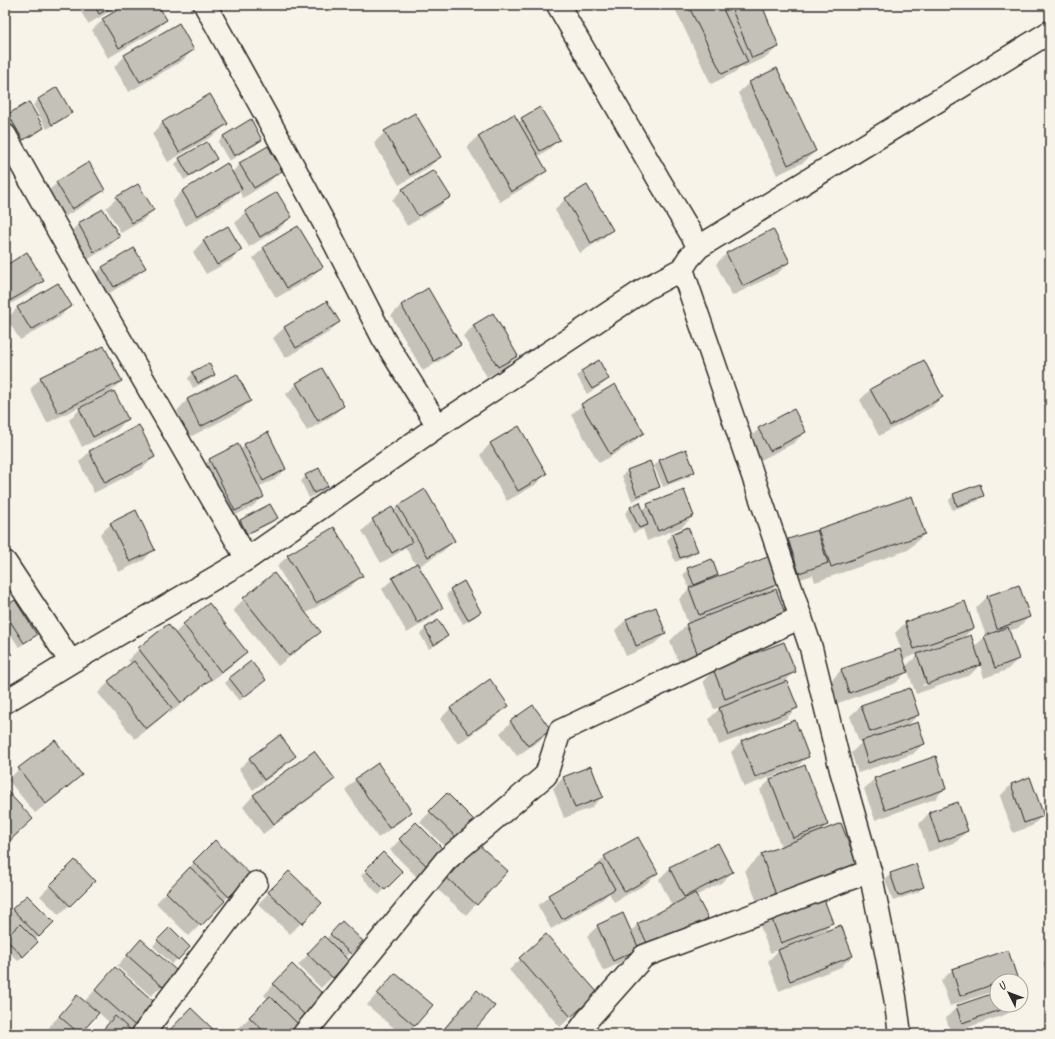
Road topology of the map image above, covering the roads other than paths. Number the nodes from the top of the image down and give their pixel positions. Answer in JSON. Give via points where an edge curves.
{"nodes":[{"id":1,"x":205,"y":5,"type":"edge"},
{"id":2,"x":558,"y":5,"type":"edge"},
{"id":3,"x":1050,"y":32,"type":"edge"},
{"id":4,"x":5,"y":135,"type":"edge"},
{"id":5,"x":699,"y":247,"type":"junction"},
{"id":6,"x":682,"y":269,"type":"junction"},
{"id":7,"x":438,"y":426,"type":"junction"},
{"id":8,"x":247,"y":559,"type":"junction"},
{"id":9,"x":5,"y":562,"type":"edge"},
{"id":10,"x":801,"y":617,"type":"junction"},
{"id":11,"x":71,"y":662,"type":"junction"},
{"id":12,"x":5,"y":702,"type":"edge"},
{"id":13,"x":870,"y":871,"type":"junction"},
{"id":14,"x":256,"y":883,"type":"dead end"},
{"id":15,"x":143,"y":1034,"type":"edge"},
{"id":16,"x":304,"y":1034,"type":"edge"},
{"id":17,"x":577,"y":1034,"type":"edge"},
{"id":18,"x":900,"y":1034,"type":"edge"}],
"edges":[{"from":1,"to":7,"type":"street","via":[[383,338]]},
{"from":2,"to":5,"type":"street"},
{"from":3,"to":5,"type":"street"},
{"from":4,"to":8,"type":"street"},
{"from":5,"to":6,"type":"street"},
{"from":6,"to":7,"type":"street","via":[[645,290]]},
{"from":6,"to":10,"type":"street"},
{"from":7,"to":8,"type":"street"},
{"from":8,"to":11,"type":"street"},
{"from":9,"to":11,"type":"street"},
{"from":10,"to":13,"type":"street"},
{"from":10,"to":16,"type":"street","via":[[560,731],[546,775],[446,860]]},
{"from":11,"to":12,"type":"street"},
{"from":13,"to":17,"type":"street","via":[[644,956]]},
{"from":13,"to":18,"type":"street"},
{"from":14,"to":15,"type":"street"}]}
